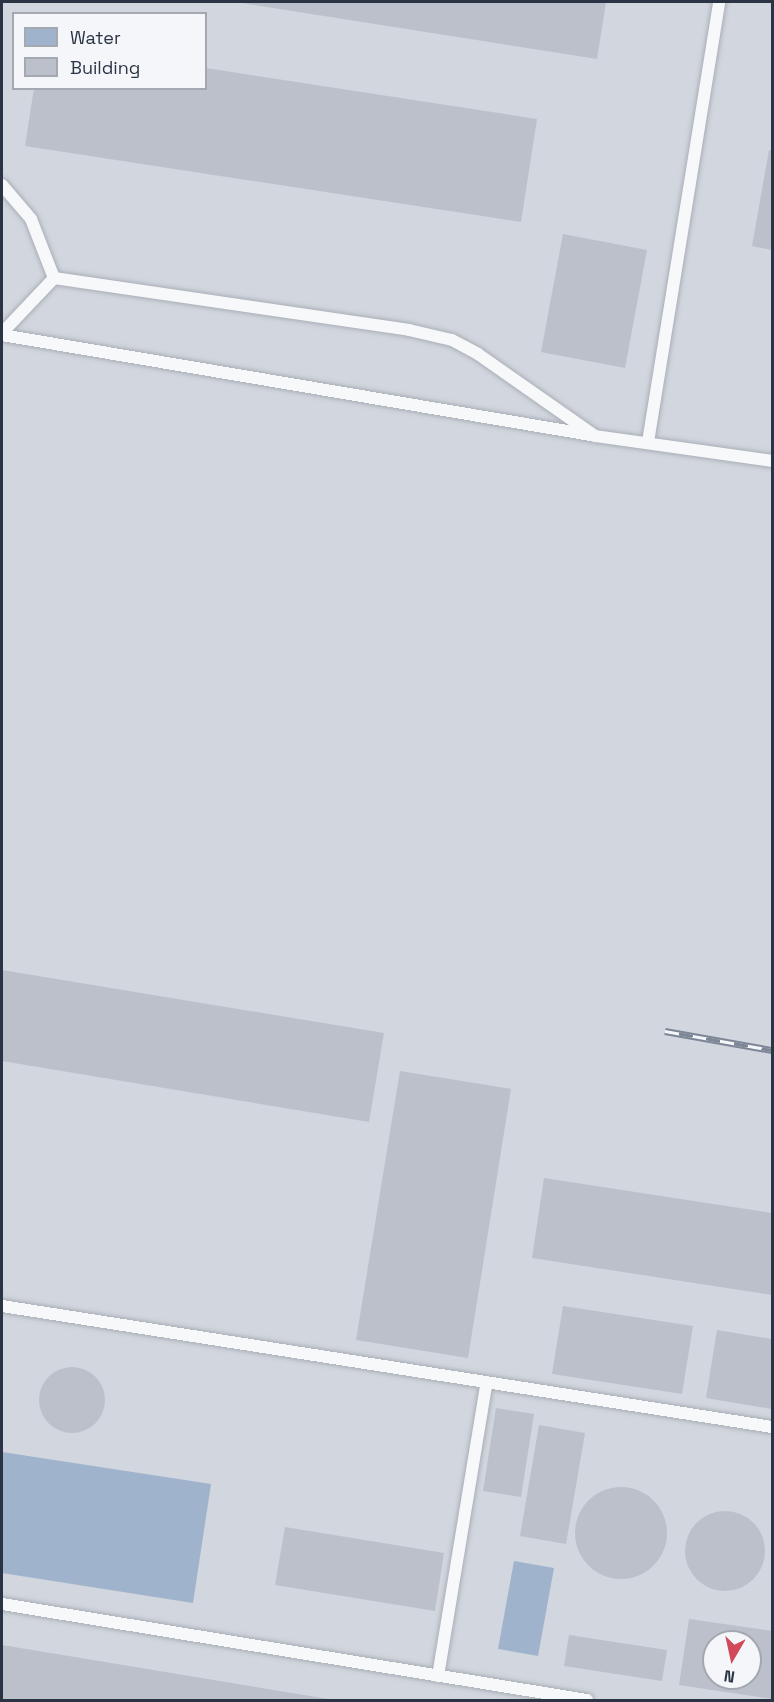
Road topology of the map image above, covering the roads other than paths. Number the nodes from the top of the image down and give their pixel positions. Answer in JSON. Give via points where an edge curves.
{"nodes":[{"id":1,"x":719,"y":2,"type":"edge"},
{"id":2,"x":2,"y":185,"type":"edge"},
{"id":3,"x":54,"y":278,"type":"junction"},
{"id":4,"x":2,"y":334,"type":"edge"},
{"id":5,"x":595,"y":436,"type":"junction"},
{"id":6,"x":648,"y":442,"type":"junction"},
{"id":7,"x":772,"y":461,"type":"edge"},
{"id":8,"x":2,"y":1306,"type":"edge"},
{"id":9,"x":486,"y":1384,"type":"junction"},
{"id":10,"x":772,"y":1427,"type":"edge"},
{"id":11,"x":2,"y":1605,"type":"edge"},
{"id":12,"x":438,"y":1676,"type":"junction"},
{"id":13,"x":587,"y":1701,"type":"edge"}],
"edges":[{"from":1,"to":6,"type":"lane"},
{"from":2,"to":3,"type":"lane","via":[[31,219]]},
{"from":3,"to":4,"type":"lane"},
{"from":3,"to":5,"type":"lane","via":[[452,340]]},
{"from":4,"to":5,"type":"lane"},
{"from":5,"to":6,"type":"lane"},
{"from":6,"to":7,"type":"lane"},
{"from":8,"to":9,"type":"lane"},
{"from":9,"to":10,"type":"lane"},
{"from":9,"to":12,"type":"lane"},
{"from":11,"to":12,"type":"lane"},
{"from":12,"to":13,"type":"lane"}]}
